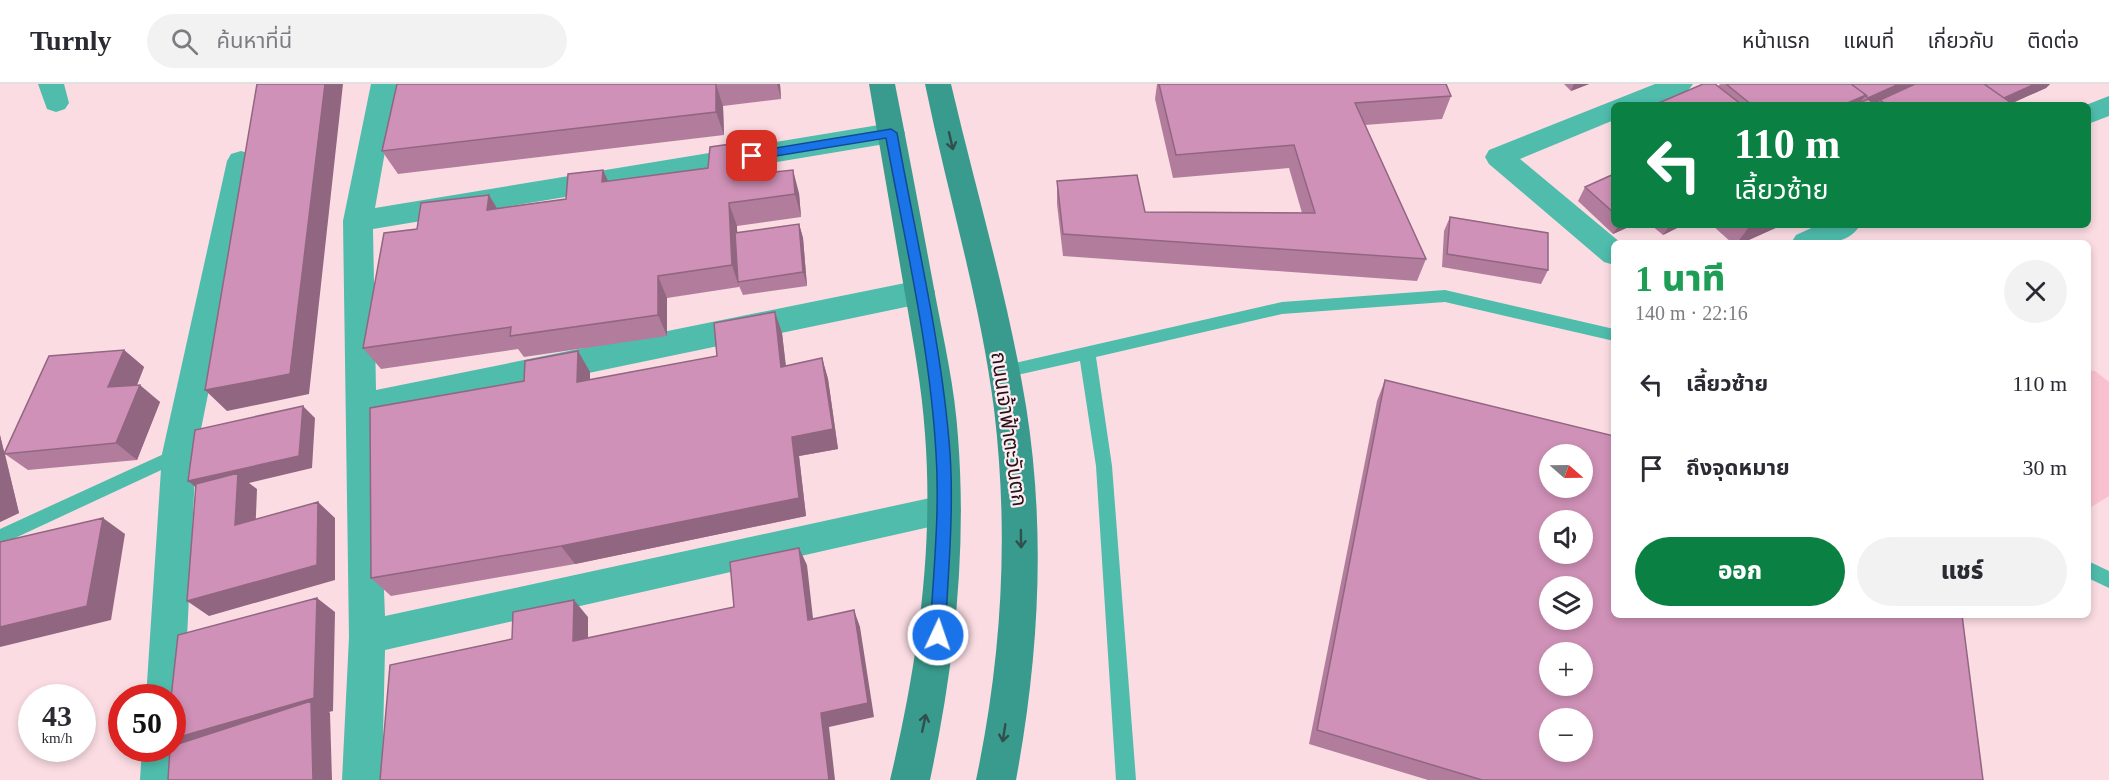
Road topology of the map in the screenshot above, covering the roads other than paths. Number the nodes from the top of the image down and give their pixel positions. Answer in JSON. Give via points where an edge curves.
{"nodes":[{"id":1,"x":384,"y":84,"type":"edge"},
{"id":2,"x":882,"y":84,"type":"edge"},
{"id":3,"x":938,"y":84,"type":"edge"},
{"id":4,"x":1680,"y":84,"type":"edge"},
{"id":5,"x":2099,"y":84,"type":"edge"},
{"id":6,"x":2109,"y":91,"type":"edge"},
{"id":7,"x":1635,"y":102,"type":"edge"},
{"id":8,"x":2109,"y":105,"type":"edge"},
{"id":9,"x":1611,"y":111,"type":"edge"},
{"id":10,"x":2091,"y":114,"type":"edge"},
{"id":11,"x":891,"y":133,"type":"junction"},
{"id":12,"x":242,"y":161,"type":"edge"},
{"id":13,"x":358,"y":220,"type":"junction"},
{"id":14,"x":1838,"y":228,"type":"edge"},
{"id":15,"x":1812,"y":240,"type":"edge"},
{"id":16,"x":1611,"y":251,"type":"edge"},
{"id":17,"x":920,"y":291,"type":"junction"},
{"id":18,"x":1611,"y":334,"type":"edge"},
{"id":19,"x":1087,"y":352,"type":"junction"},
{"id":20,"x":1003,"y":372,"type":"junction"},
{"id":21,"x":360,"y":407,"type":"junction"},
{"id":22,"x":179,"y":454,"type":"junction"},
{"id":23,"x":944,"y":510,"type":"junction"},
{"id":24,"x":0,"y":537,"type":"edge"},
{"id":25,"x":2091,"y":571,"type":"edge"},
{"id":26,"x":2109,"y":580,"type":"edge"},
{"id":27,"x":367,"y":638,"type":"junction"},
{"id":28,"x":166,"y":684,"type":"edge"},
{"id":29,"x":161,"y":762,"type":"edge"},
{"id":30,"x":160,"y":780,"type":"edge"},
{"id":31,"x":362,"y":780,"type":"edge"},
{"id":32,"x":910,"y":780,"type":"edge"},
{"id":33,"x":996,"y":780,"type":"edge"},
{"id":34,"x":1126,"y":780,"type":"edge"}],
"edges":[{"from":1,"to":13,"type":"street"},
{"from":2,"to":11,"type":"main road"},
{"from":3,"to":20,"type":"main road","name":"ถนนเจ้าฟ้าตะวันตก","one_way":true},
{"from":4,"to":7,"type":"street"},
{"from":5,"to":6,"type":"street"},
{"from":8,"to":10,"type":"street"},
{"from":9,"to":16,"type":"street","via":[[1499,157]]},
{"from":11,"to":13,"type":"street"},
{"from":11,"to":17,"type":"main road"},
{"from":12,"to":22,"type":"street"},
{"from":13,"to":21,"type":"street"},
{"from":14,"to":15,"type":"street"},
{"from":17,"to":21,"type":"street"},
{"from":17,"to":23,"type":"main road","via":[[937,384]]},
{"from":18,"to":19,"type":"lane","via":[[1445,296],[1282,308]]},
{"from":19,"to":20,"type":"lane"},
{"from":19,"to":34,"type":"lane","via":[[1104,466]]},
{"from":20,"to":33,"type":"main road","name":"ถนนเจ้าฟ้าตะวันตก","one_way":true,"via":[[1017,466],[1022,575],[1012,679]]},
{"from":21,"to":27,"type":"street"},
{"from":22,"to":24,"type":"lane"},
{"from":22,"to":28,"type":"street"},
{"from":23,"to":27,"type":"street"},
{"from":32,"to":23,"type":"main road","one_way":true,"via":[[925,720],[938,635]]},
{"from":25,"to":26,"type":"lane"},
{"from":27,"to":31,"type":"street"},
{"from":29,"to":30,"type":"street"}]}
